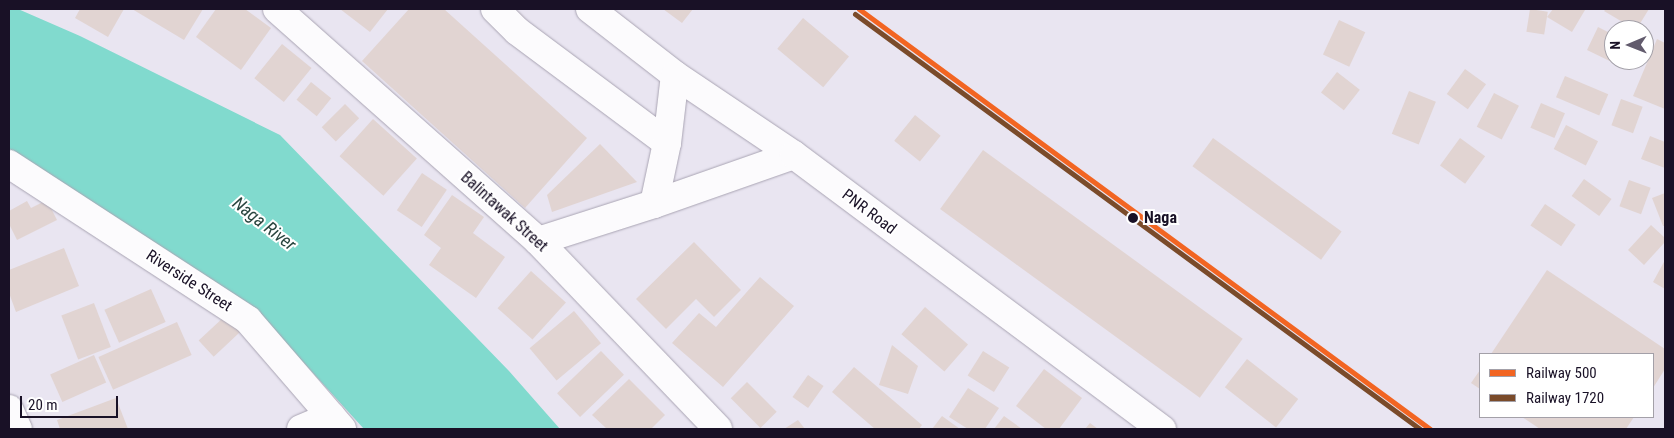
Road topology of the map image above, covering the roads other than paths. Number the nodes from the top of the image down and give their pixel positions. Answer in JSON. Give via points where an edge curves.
{"nodes":[{"id":1,"x":277,"y":9,"type":"edge"},
{"id":2,"x":495,"y":9,"type":"edge"},
{"id":3,"x":590,"y":9,"type":"edge"},
{"id":4,"x":675,"y":75,"type":"junction"},
{"id":5,"x":667,"y":143,"type":"junction"},
{"id":6,"x":794,"y":155,"type":"junction"},
{"id":7,"x":9,"y":164,"type":"edge"},
{"id":8,"x":654,"y":204,"type":"junction"},
{"id":9,"x":538,"y":241,"type":"junction"},
{"id":10,"x":9,"y":409,"type":"edge"},
{"id":11,"x":336,"y":422,"type":"edge"},
{"id":12,"x":18,"y":429,"type":"edge"},
{"id":13,"x":301,"y":429,"type":"edge"},
{"id":14,"x":718,"y":429,"type":"edge"},
{"id":15,"x":1162,"y":429,"type":"edge"}],
"edges":[{"from":1,"to":9,"type":"street","name":"Balintawak Street"},
{"from":2,"to":5,"type":"street","via":[[517,31]]},
{"from":3,"to":4,"type":"street","name":"PNR Road"},
{"from":4,"to":5,"type":"street"},
{"from":4,"to":6,"type":"street","name":"PNR Road"},
{"from":5,"to":8,"type":"street"},
{"from":6,"to":8,"type":"street"},
{"from":6,"to":15,"type":"street","name":"PNR Road"},
{"from":7,"to":11,"type":"street","name":"Riverside Street","via":[[248,320]]},
{"from":8,"to":9,"type":"street"},
{"from":9,"to":14,"type":"street","name":"Balintawak Street"},
{"from":10,"to":12,"type":"street"},
{"from":11,"to":13,"type":"street"}]}
